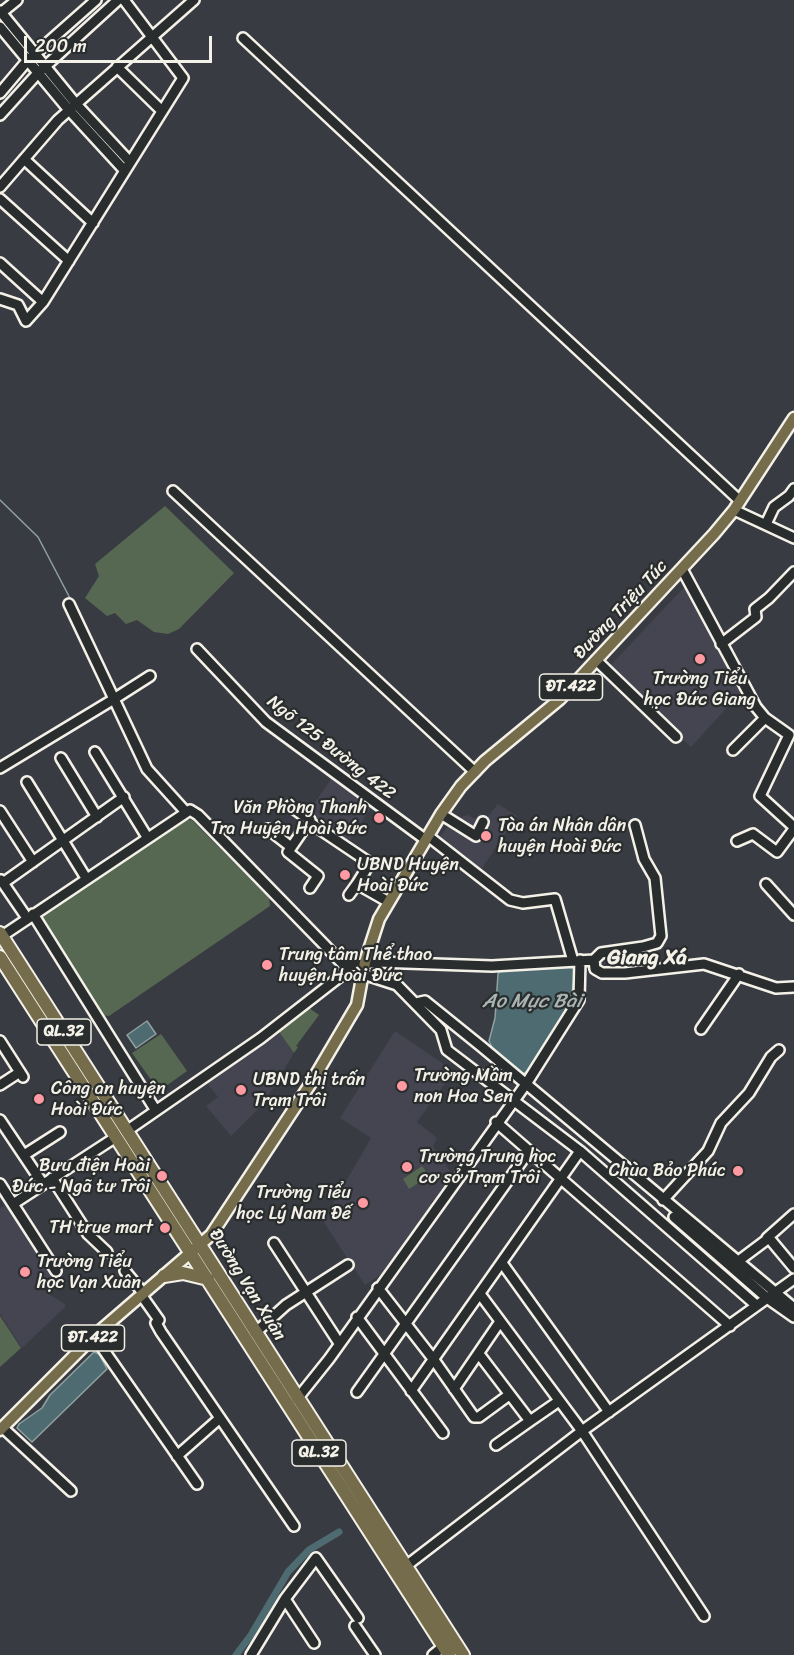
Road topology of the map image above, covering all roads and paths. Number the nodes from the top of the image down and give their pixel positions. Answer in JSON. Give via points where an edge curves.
{"nodes":[{"id":1,"x":17,"y":0,"type":"edge"},
{"id":2,"x":96,"y":0,"type":"edge"},
{"id":3,"x":118,"y":0,"type":"edge"},
{"id":4,"x":124,"y":0,"type":"edge"},
{"id":5,"x":194,"y":0,"type":"edge"},
{"id":6,"x":1,"y":12,"type":"edge"},
{"id":7,"x":1,"y":30,"type":"edge"},
{"id":8,"x":152,"y":37,"type":"junction"},
{"id":9,"x":243,"y":38,"type":"dead end"},
{"id":10,"x":31,"y":58,"type":"junction"},
{"id":11,"x":117,"y":67,"type":"junction"},
{"id":12,"x":41,"y":70,"type":"junction"},
{"id":13,"x":0,"y":93,"type":"edge"},
{"id":14,"x":72,"y":107,"type":"junction"},
{"id":15,"x":162,"y":111,"type":"junction"},
{"id":16,"x":0,"y":115,"type":"edge"},
{"id":17,"x":24,"y":159,"type":"junction"},
{"id":18,"x":128,"y":166,"type":"junction"},
{"id":19,"x":0,"y":187,"type":"edge"},
{"id":20,"x":0,"y":198,"type":"edge"},
{"id":21,"x":93,"y":223,"type":"junction"},
{"id":22,"x":69,"y":261,"type":"junction"},
{"id":23,"x":0,"y":263,"type":"edge"},
{"id":24,"x":0,"y":299,"type":"edge"},
{"id":25,"x":43,"y":302,"type":"junction"},
{"id":26,"x":794,"y":418,"type":"edge"},
{"id":27,"x":794,"y":489,"type":"edge"},
{"id":28,"x":173,"y":491,"type":"dead end"},
{"id":29,"x":737,"y":506,"type":"junction"},
{"id":30,"x":766,"y":524,"type":"junction"},
{"id":31,"x":793,"y":536,"type":"edge"},
{"id":32,"x":682,"y":569,"type":"junction"},
{"id":33,"x":794,"y":572,"type":"edge"},
{"id":34,"x":69,"y":604,"type":"dead end"},
{"id":35,"x":720,"y":644,"type":"junction"},
{"id":36,"x":197,"y":649,"type":"dead end"},
{"id":37,"x":596,"y":660,"type":"junction"},
{"id":38,"x":150,"y":676,"type":"dead end"},
{"id":39,"x":114,"y":699,"type":"junction"},
{"id":40,"x":765,"y":718,"type":"junction"},
{"id":41,"x":676,"y":737,"type":"dead end"},
{"id":42,"x":733,"y":750,"type":"dead end"},
{"id":43,"x":95,"y":752,"type":"dead end"},
{"id":44,"x":61,"y":758,"type":"dead end"},
{"id":45,"x":0,"y":768,"type":"edge"},
{"id":46,"x":474,"y":772,"type":"junction"},
{"id":47,"x":27,"y":782,"type":"dead end"},
{"id":48,"x":124,"y":797,"type":"junction"},
{"id":49,"x":290,"y":806,"type":"dead end"},
{"id":50,"x":0,"y":811,"type":"edge"},
{"id":51,"x":186,"y":811,"type":"junction"},
{"id":52,"x":441,"y":814,"type":"junction"},
{"id":53,"x":97,"y":817,"type":"junction"},
{"id":54,"x":309,"y":822,"type":"junction"},
{"id":55,"x":483,"y":822,"type":"dead end"},
{"id":56,"x":635,"y":825,"type":"dead end"},
{"id":57,"x":794,"y":828,"type":"edge"},
{"id":58,"x":267,"y":829,"type":"dead end"},
{"id":59,"x":147,"y":837,"type":"junction"},
{"id":60,"x":427,"y":838,"type":"junction"},
{"id":61,"x":737,"y":841,"type":"dead end"},
{"id":62,"x":62,"y":842,"type":"junction"},
{"id":63,"x":291,"y":847,"type":"junction"},
{"id":64,"x":33,"y":862,"type":"junction"},
{"id":65,"x":86,"y":878,"type":"junction"},
{"id":66,"x":2,"y":881,"type":"edge"},
{"id":67,"x":357,"y":884,"type":"junction"},
{"id":68,"x":766,"y":884,"type":"dead end"},
{"id":69,"x":310,"y":888,"type":"dead end"},
{"id":70,"x":349,"y":895,"type":"dead end"},
{"id":71,"x":387,"y":901,"type":"junction"},
{"id":72,"x":794,"y":915,"type":"edge"},
{"id":73,"x":30,"y":916,"type":"junction"},
{"id":74,"x":1,"y":935,"type":"edge"},
{"id":75,"x":0,"y":957,"type":"edge"},
{"id":76,"x":577,"y":960,"type":"junction"},
{"id":77,"x":594,"y":960,"type":"junction"},
{"id":78,"x":365,"y":962,"type":"junction"},
{"id":79,"x":346,"y":965,"type":"junction"},
{"id":80,"x":4,"y":970,"type":"edge"},
{"id":81,"x":363,"y":974,"type":"junction"},
{"id":82,"x":739,"y":974,"type":"junction"},
{"id":83,"x":794,"y":987,"type":"edge"},
{"id":84,"x":416,"y":1003,"type":"junction"},
{"id":85,"x":448,"y":1020,"type":"junction"},
{"id":86,"x":701,"y":1029,"type":"dead end"},
{"id":87,"x":441,"y":1030,"type":"junction"},
{"id":88,"x":65,"y":1033,"type":"junction"},
{"id":89,"x":0,"y":1041,"type":"edge"},
{"id":90,"x":54,"y":1041,"type":"junction"},
{"id":91,"x":779,"y":1050,"type":"dead end"},
{"id":92,"x":526,"y":1084,"type":"junction"},
{"id":93,"x":0,"y":1085,"type":"edge"},
{"id":94,"x":514,"y":1099,"type":"junction"},
{"id":95,"x":153,"y":1106,"type":"junction"},
{"id":96,"x":0,"y":1120,"type":"edge"},
{"id":97,"x":496,"y":1122,"type":"junction"},
{"id":98,"x":126,"y":1128,"type":"junction"},
{"id":99,"x":60,"y":1132,"type":"dead end"},
{"id":100,"x":116,"y":1137,"type":"junction"},
{"id":101,"x":580,"y":1151,"type":"junction"},
{"id":102,"x":529,"y":1152,"type":"junction"},
{"id":103,"x":24,"y":1155,"type":"junction"},
{"id":104,"x":52,"y":1178,"type":"junction"},
{"id":105,"x":560,"y":1179,"type":"junction"},
{"id":106,"x":0,"y":1184,"type":"edge"},
{"id":107,"x":43,"y":1184,"type":"junction"},
{"id":108,"x":650,"y":1196,"type":"dead end"},
{"id":109,"x":663,"y":1200,"type":"junction"},
{"id":110,"x":13,"y":1204,"type":"junction"},
{"id":111,"x":794,"y":1214,"type":"edge"},
{"id":112,"x":767,"y":1238,"type":"junction"},
{"id":113,"x":274,"y":1243,"type":"dead end"},
{"id":114,"x":195,"y":1247,"type":"junction"},
{"id":115,"x":107,"y":1252,"type":"dead end"},
{"id":116,"x":737,"y":1262,"type":"junction"},
{"id":117,"x":502,"y":1263,"type":"junction"},
{"id":118,"x":348,"y":1265,"type":"dead end"},
{"id":119,"x":794,"y":1268,"type":"edge"},
{"id":120,"x":56,"y":1271,"type":"dead end"},
{"id":121,"x":125,"y":1271,"type":"dead end"},
{"id":122,"x":164,"y":1276,"type":"junction"},
{"id":123,"x":208,"y":1279,"type":"junction"},
{"id":124,"x":794,"y":1279,"type":"edge"},
{"id":125,"x":378,"y":1288,"type":"junction"},
{"id":126,"x":305,"y":1292,"type":"junction"},
{"id":127,"x":480,"y":1294,"type":"junction"},
{"id":128,"x":143,"y":1295,"type":"junction"},
{"id":129,"x":771,"y":1296,"type":"junction"},
{"id":130,"x":756,"y":1305,"type":"junction"},
{"id":131,"x":794,"y":1308,"type":"edge"},
{"id":132,"x":357,"y":1317,"type":"junction"},
{"id":133,"x":794,"y":1317,"type":"edge"},
{"id":134,"x":406,"y":1323,"type":"junction"},
{"id":135,"x":499,"y":1323,"type":"junction"},
{"id":136,"x":730,"y":1326,"type":"junction"},
{"id":137,"x":255,"y":1333,"type":"junction"},
{"id":138,"x":94,"y":1336,"type":"junction"},
{"id":139,"x":339,"y":1343,"type":"junction"},
{"id":140,"x":384,"y":1354,"type":"junction"},
{"id":141,"x":479,"y":1354,"type":"junction"},
{"id":142,"x":434,"y":1359,"type":"junction"},
{"id":143,"x":454,"y":1389,"type":"junction"},
{"id":144,"x":411,"y":1391,"type":"junction"},
{"id":145,"x":357,"y":1392,"type":"dead end"},
{"id":146,"x":510,"y":1395,"type":"junction"},
{"id":147,"x":297,"y":1399,"type":"junction"},
{"id":148,"x":559,"y":1401,"type":"junction"},
{"id":149,"x":609,"y":1412,"type":"junction"},
{"id":150,"x":220,"y":1418,"type":"junction"},
{"id":151,"x":530,"y":1421,"type":"junction"},
{"id":152,"x":1,"y":1429,"type":"edge"},
{"id":153,"x":582,"y":1431,"type":"junction"},
{"id":154,"x":442,"y":1433,"type":"dead end"},
{"id":155,"x":496,"y":1445,"type":"dead end"},
{"id":156,"x":177,"y":1456,"type":"junction"},
{"id":157,"x":197,"y":1484,"type":"dead end"},
{"id":158,"x":71,"y":1491,"type":"dead end"},
{"id":159,"x":350,"y":1491,"type":"junction"},
{"id":160,"x":294,"y":1526,"type":"dead end"},
{"id":161,"x":406,"y":1566,"type":"junction"},
{"id":162,"x":285,"y":1599,"type":"junction"},
{"id":163,"x":704,"y":1616,"type":"dead end"},
{"id":164,"x":314,"y":1644,"type":"dead end"},
{"id":165,"x":259,"y":1645,"type":"junction"},
{"id":166,"x":446,"y":1650,"type":"edge"},
{"id":167,"x":251,"y":1655,"type":"edge"},
{"id":168,"x":265,"y":1655,"type":"edge"},
{"id":169,"x":375,"y":1655,"type":"edge"},
{"id":170,"x":433,"y":1655,"type":"edge"},
{"id":171,"x":463,"y":1655,"type":"edge"}],
"edges":[{"from":1,"to":6,"type":"street"},
{"from":2,"to":10,"type":"street"},
{"from":3,"to":12,"type":"street"},
{"from":4,"to":8,"type":"street"},
{"from":5,"to":8,"type":"street"},
{"from":6,"to":10,"type":"street"},
{"from":7,"to":10,"type":"street"},
{"from":8,"to":11,"type":"street"},
{"from":8,"to":15,"type":"street","via":[[183,78]]},
{"from":9,"to":29,"type":"street"},
{"from":10,"to":12,"type":"street"},
{"from":10,"to":13,"type":"street"},
{"from":11,"to":14,"type":"street"},
{"from":11,"to":15,"type":"street"},
{"from":12,"to":14,"type":"street"},
{"from":12,"to":16,"type":"street"},
{"from":14,"to":17,"type":"street"},
{"from":14,"to":18,"type":"street"},
{"from":15,"to":18,"type":"street"},
{"from":17,"to":19,"type":"street"},
{"from":17,"to":21,"type":"street"},
{"from":18,"to":21,"type":"street"},
{"from":20,"to":22,"type":"street"},
{"from":21,"to":22,"type":"street"},
{"from":22,"to":25,"type":"street"},
{"from":23,"to":25,"type":"street"},
{"from":24,"to":25,"type":"street","via":[[18,305],[26,321]]},
{"from":26,"to":29,"type":"main road","name":"Đường Triệu Túc","number":"ĐT.422"},
{"from":27,"to":30,"type":"street","via":[[774,507]]},
{"from":28,"to":46,"type":"street"},
{"from":29,"to":30,"type":"street"},
{"from":29,"to":32,"type":"main road","name":"Đường Triệu Túc","number":"ĐT.422"},
{"from":30,"to":31,"type":"street"},
{"from":32,"to":35,"type":"street"},
{"from":32,"to":37,"type":"main road","name":"Đường Triệu Túc","number":"ĐT.422"},
{"from":33,"to":35,"type":"street","via":[[755,609],[756,617]]},
{"from":34,"to":39,"type":"street"},
{"from":35,"to":40,"type":"street"},
{"from":36,"to":60,"type":"street","name":"Ngõ 125 Đường 422","via":[[266,722]]},
{"from":37,"to":41,"type":"street"},
{"from":37,"to":46,"type":"main road","name":"Đường Triệu Túc","number":"ĐT.422","via":[[560,699]]},
{"from":38,"to":39,"type":"street"},
{"from":39,"to":45,"type":"street"},
{"from":39,"to":51,"type":"street","via":[[144,765]]},
{"from":40,"to":42,"type":"street"},
{"from":40,"to":57,"type":"street","via":[[789,735],[760,795]]},
{"from":43,"to":48,"type":"street"},
{"from":44,"to":53,"type":"street"},
{"from":46,"to":52,"type":"main road","name":"Đường Triệu Túc","number":"ĐT.422"},
{"from":47,"to":62,"type":"street"},
{"from":48,"to":53,"type":"street"},
{"from":48,"to":59,"type":"street"},
{"from":49,"to":54,"type":"street"},
{"from":50,"to":64,"type":"street"},
{"from":51,"to":59,"type":"street"},
{"from":51,"to":79,"type":"street","via":[[198,815]]},
{"from":52,"to":55,"type":"street","via":[[476,836]]},
{"from":52,"to":60,"type":"main road","name":"Đường Triệu Túc","number":"ĐT.422"},
{"from":53,"to":62,"type":"street"},
{"from":54,"to":63,"type":"street"},
{"from":54,"to":67,"type":"street","via":[[370,863]]},
{"from":56,"to":77,"type":"street","via":[[644,859],[655,878],[660,940],[643,947],[601,953]]},
{"from":57,"to":61,"type":"street","via":[[777,852],[753,834]]},
{"from":58,"to":63,"type":"street"},
{"from":59,"to":65,"type":"street"},
{"from":60,"to":71,"type":"main road","name":"Đường Triệu Túc","number":"ĐT.422"},
{"from":60,"to":76,"type":"street","name":"Ngõ 125 Đường 422","via":[[510,900],[523,903],[555,899]]},
{"from":62,"to":64,"type":"street"},
{"from":62,"to":65,"type":"street"},
{"from":63,"to":69,"type":"street","via":[[288,852],[318,876]]},
{"from":64,"to":66,"type":"street"},
{"from":65,"to":73,"type":"street"},
{"from":66,"to":73,"type":"street"},
{"from":67,"to":70,"type":"street"},
{"from":67,"to":71,"type":"street"},
{"from":68,"to":72,"type":"street"},
{"from":71,"to":78,"type":"main road","name":"Đường Triệu Túc","number":"ĐT.422"},
{"from":73,"to":74,"type":"street"},
{"from":73,"to":95,"type":"street"},
{"from":74,"to":88,"type":"highway","name":"Đường Vạn Xuân","number":"QL.32"},
{"from":75,"to":80,"type":"highway","name":"Đường Vạn Xuân","number":"QL.32"},
{"from":76,"to":77,"type":"street"},
{"from":76,"to":78,"type":"street","via":[[492,966]]},
{"from":76,"to":92,"type":"street","via":[[579,1000]]},
{"from":77,"to":82,"type":"street","via":[[595,969],[603,973],[704,964]]},
{"from":78,"to":79,"type":"street"},
{"from":78,"to":81,"type":"main road","number":"ĐT.422"},
{"from":79,"to":95,"type":"street"},
{"from":79,"to":98,"type":"street","via":[[342,975],[261,1038]]},
{"from":80,"to":90,"type":"highway","name":"Đường Vạn Xuân","number":"QL.32"},
{"from":81,"to":84,"type":"street","via":[[397,985]]},
{"from":81,"to":114,"type":"main road","number":"ĐT.422","via":[[357,1005],[311,1083],[214,1231]]},
{"from":82,"to":83,"type":"street","via":[[776,988]]},
{"from":82,"to":86,"type":"street"},
{"from":84,"to":85,"type":"street","via":[[424,1001]]},
{"from":84,"to":87,"type":"street"},
{"from":85,"to":87,"type":"street"},
{"from":85,"to":92,"type":"street"},
{"from":87,"to":94,"type":"street","via":[[447,1050]]},
{"from":88,"to":90,"type":"highway"},
{"from":88,"to":98,"type":"highway","name":"Đường Vạn Xuân","number":"QL.32"},
{"from":89,"to":93,"type":"street","via":[[21,1075]]},
{"from":90,"to":100,"type":"highway","name":"Đường Vạn Xuân","number":"QL.32"},
{"from":91,"to":109,"type":"street","via":[[749,1093],[721,1123],[708,1151]]},
{"from":92,"to":94,"type":"street"},
{"from":92,"to":109,"type":"street"},
{"from":94,"to":97,"type":"street"},
{"from":94,"to":101,"type":"street"},
{"from":95,"to":98,"type":"street"},
{"from":96,"to":103,"type":"street"},
{"from":97,"to":102,"type":"street"},
{"from":97,"to":125,"type":"street"},
{"from":98,"to":114,"type":"highway","name":"Đường Vạn Xuân","number":"QL.32"},
{"from":99,"to":103,"type":"street"},
{"from":100,"to":104,"type":"street"},
{"from":100,"to":114,"type":"highway","name":"Đường Vạn Xuân","number":"QL.32","via":[[161,1210]]},
{"from":101,"to":105,"type":"street"},
{"from":101,"to":130,"type":"street"},
{"from":102,"to":105,"type":"street"},
{"from":102,"to":134,"type":"street"},
{"from":103,"to":107,"type":"street"},
{"from":104,"to":107,"type":"street"},
{"from":104,"to":115,"type":"street","via":[[88,1234]]},
{"from":105,"to":117,"type":"street"},
{"from":105,"to":136,"type":"street"},
{"from":106,"to":110,"type":"street"},
{"from":107,"to":110,"type":"street"},
{"from":108,"to":129,"type":"street"},
{"from":109,"to":116,"type":"street"},
{"from":110,"to":120,"type":"street"},
{"from":111,"to":112,"type":"street"},
{"from":112,"to":116,"type":"street"},
{"from":112,"to":119,"type":"street","via":[[772,1239]]},
{"from":113,"to":126,"type":"street"},
{"from":114,"to":122,"type":"main road","number":"ĐT.422"},
{"from":114,"to":123,"type":"highway","name":"Đường Vạn Xuân","number":"QL.32"},
{"from":114,"to":137,"type":"highway","name":"Đường Vạn Xuân","number":"QL.32"},
{"from":116,"to":129,"type":"street"},
{"from":117,"to":127,"type":"street"},
{"from":117,"to":149,"type":"street"},
{"from":118,"to":126,"type":"street"},
{"from":121,"to":128,"type":"street"},
{"from":122,"to":123,"type":"highway","via":[[183,1273]]},
{"from":122,"to":128,"type":"main road","number":"ĐT.422"},
{"from":123,"to":159,"type":"highway","name":"Đường Vạn Xuân","number":"QL.32"},
{"from":124,"to":129,"type":"street"},
{"from":125,"to":132,"type":"street"},
{"from":125,"to":134,"type":"street"},
{"from":126,"to":137,"type":"street"},
{"from":126,"to":139,"type":"street"},
{"from":127,"to":135,"type":"street"},
{"from":127,"to":142,"type":"street"},
{"from":128,"to":138,"type":"main road","number":"ĐT.422"},
{"from":128,"to":150,"type":"street","via":[[159,1320],[156,1323],[161,1332]]},
{"from":129,"to":130,"type":"street"},
{"from":129,"to":131,"type":"street"},
{"from":129,"to":133,"type":"street"},
{"from":130,"to":136,"type":"street"},
{"from":132,"to":139,"type":"street"},
{"from":132,"to":140,"type":"street"},
{"from":134,"to":140,"type":"street"},
{"from":134,"to":142,"type":"street"},
{"from":135,"to":141,"type":"street"},
{"from":135,"to":148,"type":"street"},
{"from":136,"to":149,"type":"street"},
{"from":137,"to":147,"type":"highway","name":"Đường Vạn Xuân","number":"QL.32"},
{"from":138,"to":152,"type":"main road","number":"ĐT.422"},
{"from":138,"to":156,"type":"street"},
{"from":139,"to":147,"type":"street"},
{"from":140,"to":144,"type":"street"},
{"from":140,"to":145,"type":"street"},
{"from":141,"to":143,"type":"street"},
{"from":141,"to":146,"type":"street"},
{"from":142,"to":143,"type":"street"},
{"from":142,"to":144,"type":"street"},
{"from":143,"to":146,"type":"street","via":[[476,1418]]},
{"from":144,"to":154,"type":"street"},
{"from":146,"to":151,"type":"street"},
{"from":147,"to":159,"type":"highway","name":"Đường Vạn Xuân","number":"QL.32"},
{"from":148,"to":151,"type":"street"},
{"from":148,"to":153,"type":"street"},
{"from":149,"to":153,"type":"street"},
{"from":150,"to":156,"type":"street"},
{"from":150,"to":160,"type":"street"},
{"from":151,"to":155,"type":"street"},
{"from":152,"to":158,"type":"street"},
{"from":153,"to":161,"type":"street"},
{"from":153,"to":163,"type":"street"},
{"from":156,"to":157,"type":"street"},
{"from":159,"to":161,"type":"highway","name":"Đường Vạn Xuân","number":"QL.32"},
{"from":159,"to":166,"type":"highway","name":"Đường Vạn Xuân","number":"QL.32"},
{"from":161,"to":171,"type":"highway","name":"Đường Vạn Xuân","number":"QL.32"},
{"from":162,"to":164,"type":"street"},
{"from":162,"to":165,"type":"street"},
{"from":162,"to":169,"type":"street","via":[[316,1558]]},
{"from":165,"to":167,"type":"street"},
{"from":165,"to":168,"type":"street"},
{"from":166,"to":170,"type":"street"}]}
